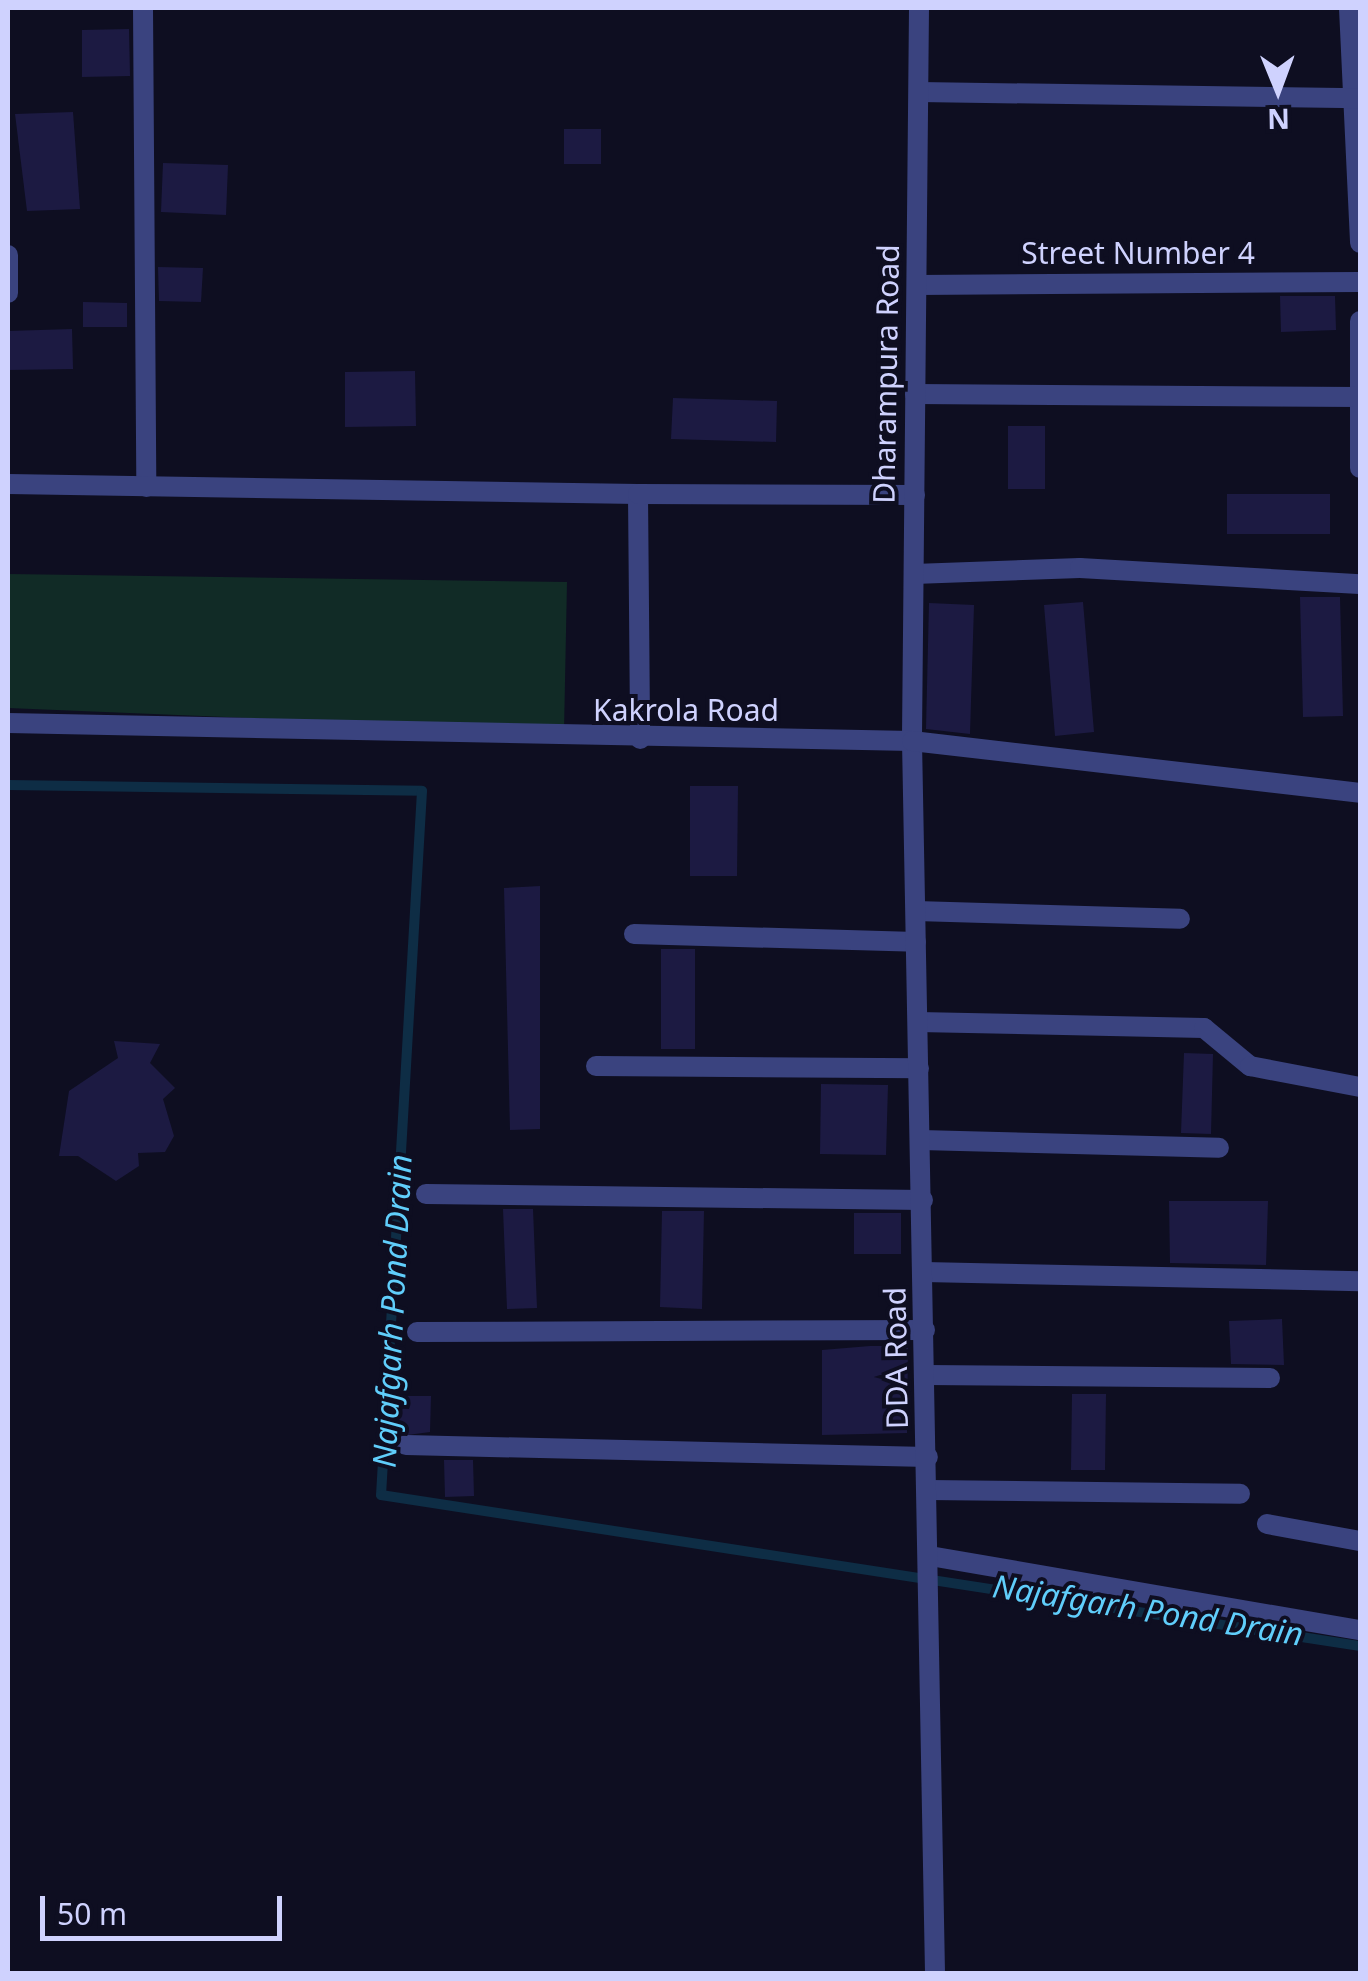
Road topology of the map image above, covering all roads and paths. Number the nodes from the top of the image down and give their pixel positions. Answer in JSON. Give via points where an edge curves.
{"nodes":[{"id":1,"x":143,"y":8,"type":"edge"},
{"id":2,"x":919,"y":8,"type":"edge"},
{"id":3,"x":1349,"y":8,"type":"edge"},
{"id":4,"x":919,"y":92,"type":"junction"},
{"id":5,"x":1356,"y":98,"type":"edge"},
{"id":6,"x":1360,"y":242,"type":"edge"},
{"id":7,"x":8,"y":255,"type":"edge"},
{"id":8,"x":1360,"y":282,"type":"edge"},
{"id":9,"x":917,"y":284,"type":"junction"},
{"id":10,"x":8,"y":293,"type":"edge"},
{"id":11,"x":1360,"y":321,"type":"edge"},
{"id":12,"x":916,"y":394,"type":"junction"},
{"id":13,"x":1358,"y":397,"type":"edge"},
{"id":14,"x":1360,"y":468,"type":"edge"},
{"id":15,"x":8,"y":484,"type":"edge"},
{"id":16,"x":146,"y":487,"type":"junction"},
{"id":17,"x":638,"y":494,"type":"junction"},
{"id":18,"x":915,"y":495,"type":"junction"},
{"id":19,"x":914,"y":574,"type":"junction"},
{"id":20,"x":1360,"y":584,"type":"edge"},
{"id":21,"x":8,"y":723,"type":"edge"},
{"id":22,"x":640,"y":739,"type":"junction"},
{"id":23,"x":912,"y":741,"type":"junction"},
{"id":24,"x":1360,"y":793,"type":"edge"},
{"id":25,"x":916,"y":911,"type":"junction"},
{"id":26,"x":1180,"y":918,"type":"dead end"},
{"id":27,"x":634,"y":934,"type":"dead end"},
{"id":28,"x":916,"y":942,"type":"junction"},
{"id":29,"x":918,"y":1022,"type":"junction"},
{"id":30,"x":596,"y":1066,"type":"dead end"},
{"id":31,"x":919,"y":1068,"type":"junction"},
{"id":32,"x":1360,"y":1087,"type":"edge"},
{"id":33,"x":921,"y":1140,"type":"junction"},
{"id":34,"x":1219,"y":1148,"type":"dead end"},
{"id":35,"x":426,"y":1194,"type":"dead end"},
{"id":36,"x":923,"y":1200,"type":"junction"},
{"id":37,"x":924,"y":1272,"type":"junction"},
{"id":38,"x":1360,"y":1281,"type":"edge"},
{"id":39,"x":925,"y":1330,"type":"junction"},
{"id":40,"x":417,"y":1332,"type":"dead end"},
{"id":41,"x":926,"y":1374,"type":"junction"},
{"id":42,"x":1270,"y":1378,"type":"dead end"},
{"id":43,"x":406,"y":1446,"type":"dead end"},
{"id":44,"x":928,"y":1457,"type":"junction"},
{"id":45,"x":928,"y":1490,"type":"junction"},
{"id":46,"x":1240,"y":1494,"type":"dead end"},
{"id":47,"x":1267,"y":1524,"type":"dead end"},
{"id":48,"x":1360,"y":1540,"type":"edge"},
{"id":49,"x":930,"y":1575,"type":"junction"},
{"id":50,"x":1360,"y":1630,"type":"edge"},
{"id":51,"x":934,"y":1974,"type":"edge"}],
"edges":[{"from":1,"to":16,"type":"street"},
{"from":2,"to":4,"type":"street","name":"Dharampura Road"},
{"from":3,"to":5,"type":"street"},
{"from":4,"to":5,"type":"street"},
{"from":4,"to":9,"type":"street","name":"Dharampura Road"},
{"from":5,"to":6,"type":"street"},
{"from":7,"to":10,"type":"street"},
{"from":8,"to":9,"type":"street","name":"Street Number 4"},
{"from":9,"to":12,"type":"street","name":"Dharampura Road"},
{"from":11,"to":13,"type":"street"},
{"from":12,"to":13,"type":"street"},
{"from":12,"to":18,"type":"street","name":"Dharampura Road"},
{"from":13,"to":14,"type":"street"},
{"from":15,"to":16,"type":"street"},
{"from":16,"to":17,"type":"street"},
{"from":17,"to":18,"type":"street"},
{"from":17,"to":22,"type":"street"},
{"from":18,"to":19,"type":"street","name":"Dharampura Road"},
{"from":19,"to":20,"type":"street","via":[[1080,568]]},
{"from":19,"to":23,"type":"street","name":"Dharampura Road"},
{"from":21,"to":22,"type":"street","name":"Kakrola Road"},
{"from":22,"to":23,"type":"street","name":"Kakrola Road"},
{"from":23,"to":24,"type":"street","name":"Kakrola Road"},
{"from":23,"to":25,"type":"street","name":"DDA Road"},
{"from":25,"to":26,"type":"street"},
{"from":25,"to":28,"type":"street","name":"DDA Road"},
{"from":27,"to":28,"type":"street"},
{"from":28,"to":29,"type":"street","name":"DDA Road"},
{"from":29,"to":31,"type":"street","name":"DDA Road"},
{"from":29,"to":32,"type":"street","via":[[1204,1028],[1250,1066]]},
{"from":30,"to":31,"type":"street"},
{"from":31,"to":33,"type":"street","name":"DDA Road"},
{"from":33,"to":34,"type":"street"},
{"from":33,"to":36,"type":"street","name":"DDA Road"},
{"from":35,"to":36,"type":"street"},
{"from":36,"to":37,"type":"street","name":"DDA Road"},
{"from":37,"to":38,"type":"street"},
{"from":37,"to":39,"type":"street","name":"DDA Road"},
{"from":39,"to":40,"type":"street"},
{"from":39,"to":41,"type":"street","name":"DDA Road"},
{"from":41,"to":42,"type":"street"},
{"from":41,"to":44,"type":"street","name":"DDA Road"},
{"from":43,"to":44,"type":"street"},
{"from":44,"to":45,"type":"street","name":"DDA Road"},
{"from":45,"to":46,"type":"street"},
{"from":45,"to":49,"type":"street","name":"DDA Road"},
{"from":47,"to":48,"type":"street"},
{"from":49,"to":50,"type":"street"},
{"from":49,"to":51,"type":"street","name":"DDA Road"}]}
